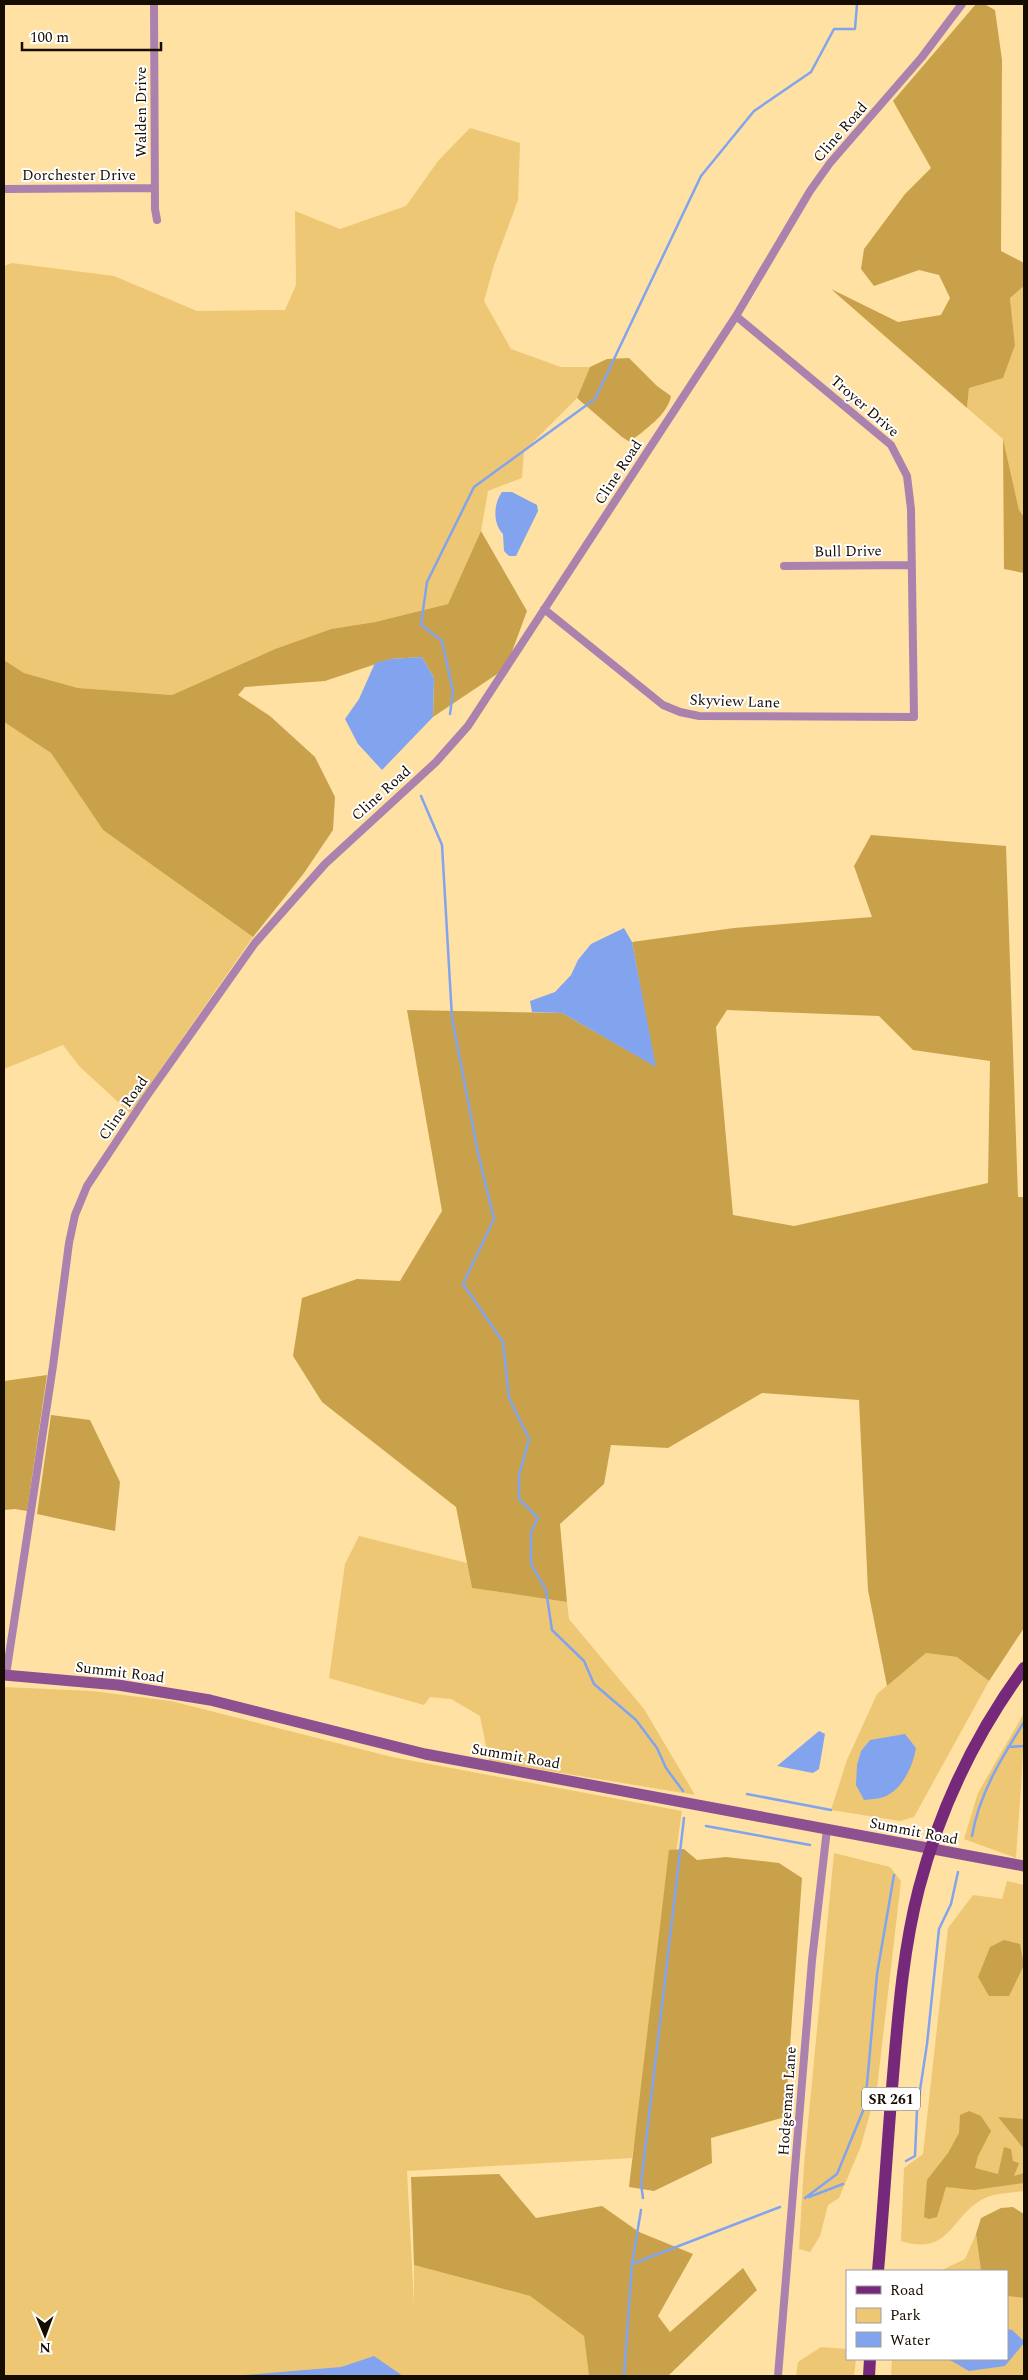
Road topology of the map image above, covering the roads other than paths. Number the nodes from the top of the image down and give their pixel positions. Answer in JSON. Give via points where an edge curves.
{"nodes":[{"id":1,"x":154,"y":4,"type":"edge"},
{"id":2,"x":962,"y":4,"type":"edge"},
{"id":3,"x":154,"y":188,"type":"junction"},
{"id":4,"x":4,"y":189,"type":"edge"},
{"id":5,"x":157,"y":220,"type":"dead end"},
{"id":6,"x":736,"y":316,"type":"junction"},
{"id":7,"x":911,"y":564,"type":"junction"},
{"id":8,"x":784,"y":566,"type":"dead end"},
{"id":9,"x":544,"y":609,"type":"junction"},
{"id":10,"x":912,"y":672,"type":"joint"},
{"id":11,"x":1024,"y":1668,"type":"edge"},
{"id":12,"x":5,"y":1675,"type":"edge"},
{"id":13,"x":826,"y":1829,"type":"junction"},
{"id":14,"x":930,"y":1850,"type":"junction"},
{"id":15,"x":1024,"y":1866,"type":"edge"},
{"id":16,"x":878,"y":2270,"type":"edge"},
{"id":17,"x":870,"y":2360,"type":"edge"},
{"id":18,"x":778,"y":2376,"type":"edge"},
{"id":19,"x":869,"y":2376,"type":"edge"}],
"edges":[{"from":1,"to":3,"type":"street","name":"Walden Drive"},
{"from":2,"to":6,"type":"street","name":"Cline Road","via":[[922,57],[810,190]]},
{"from":3,"to":4,"type":"street","name":"Dorchester Drive"},
{"from":3,"to":5,"type":"street","name":"Walden Drive"},
{"from":6,"to":7,"type":"street","name":"Troyer Drive","via":[[891,445],[902,464],[909,488]]},
{"from":6,"to":9,"type":"street","name":"Cline Road"},
{"from":7,"to":8,"type":"street","name":"Bull Drive"},
{"from":7,"to":10,"type":"street","name":"Troyer Drive"},
{"from":9,"to":10,"type":"street","name":"Skyview Lane","via":[[654,699],[688,715],[908,719],[914,717],[915,712]]},
{"from":9,"to":12,"type":"street","name":"Cline Road","via":[[463,732],[431,767],[325,864],[255,943],[87,1186],[75,1215],[69,1243],[52,1376]]},
{"from":11,"to":14,"type":"main road","number":"SR 261","via":[[979,1736]]},
{"from":12,"to":13,"type":"street","name":"Summit Road","via":[[118,1685],[210,1700],[425,1754]]},
{"from":13,"to":14,"type":"street","name":"Summit Road"},
{"from":13,"to":18,"type":"street","name":"Hodgeman Lane"},
{"from":14,"to":15,"type":"street","name":"Summit Road"},
{"from":14,"to":16,"type":"main road","number":"SR 261","via":[[901,1988]]},
{"from":17,"to":19,"type":"main road"}]}
